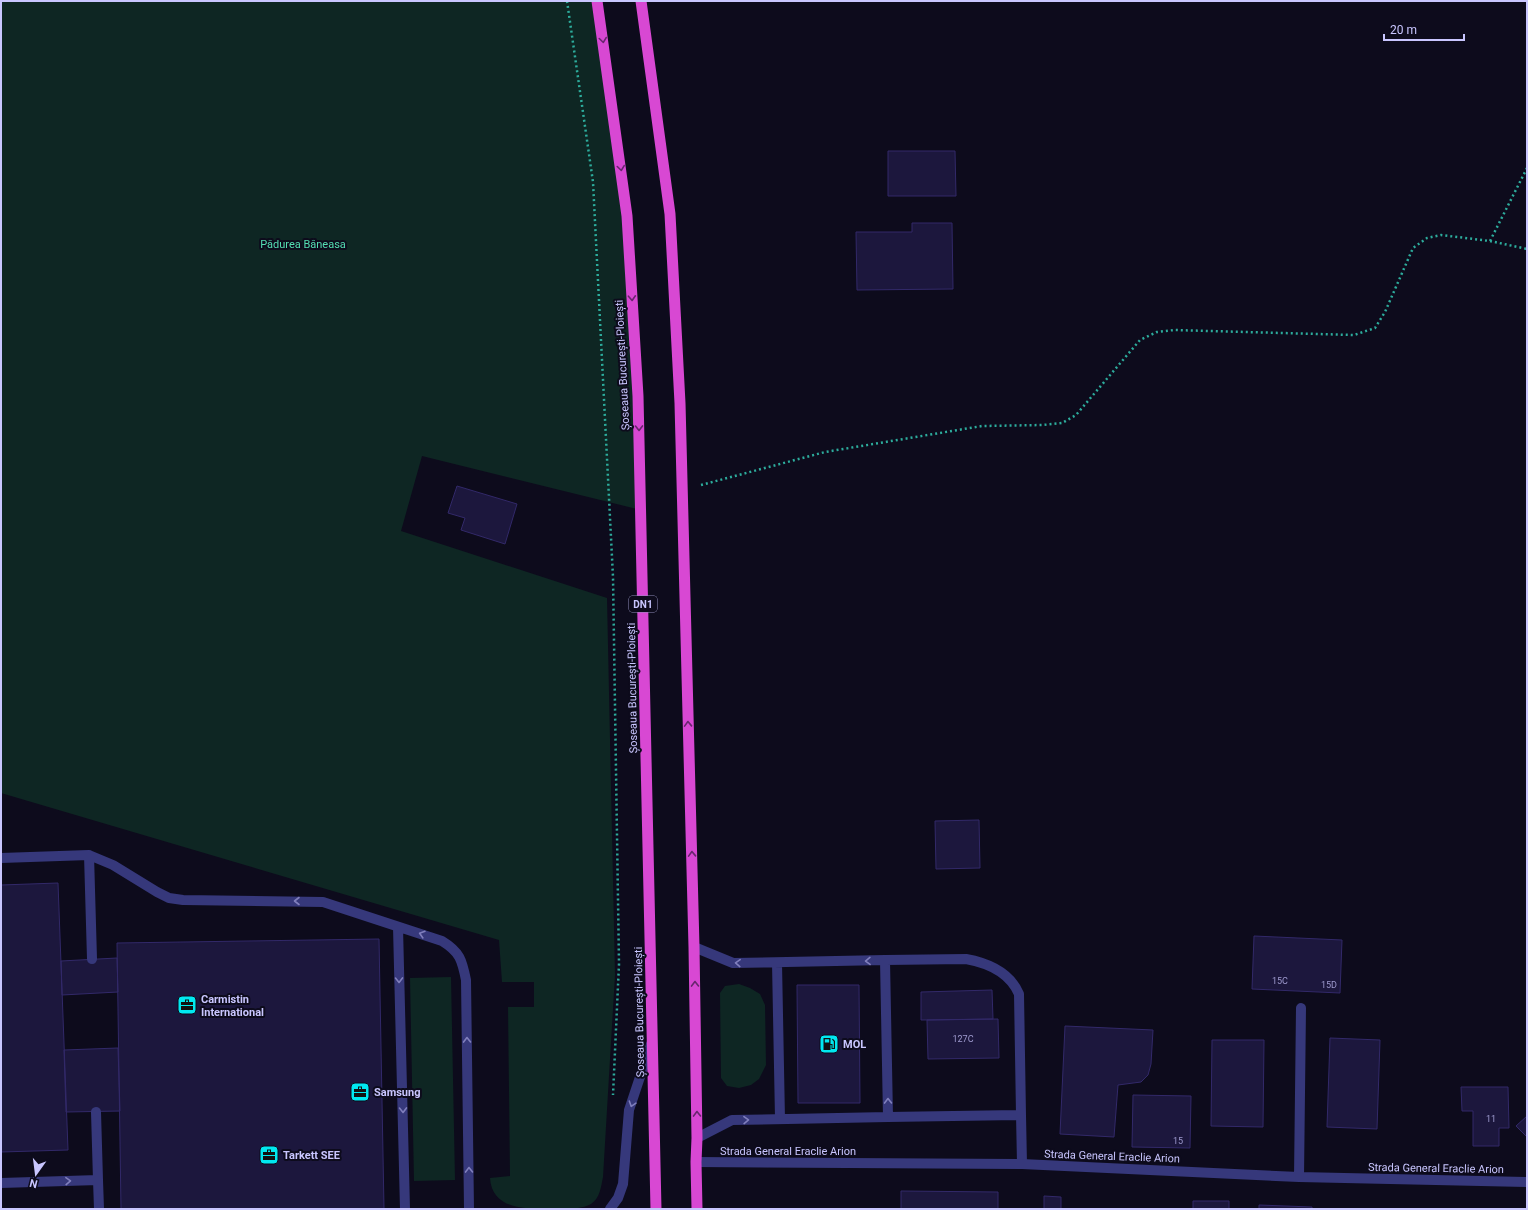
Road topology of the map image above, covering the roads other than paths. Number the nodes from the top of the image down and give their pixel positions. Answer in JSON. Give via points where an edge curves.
{"nodes":[{"id":1,"x":597,"y":1,"type":"edge"},
{"id":2,"x":641,"y":1,"type":"edge"},
{"id":3,"x":89,"y":855,"type":"junction"},
{"id":4,"x":1,"y":858,"type":"edge"},
{"id":5,"x":398,"y":927,"type":"junction"},
{"id":6,"x":694,"y":946,"type":"junction"},
{"id":7,"x":92,"y":959,"type":"dead end"},
{"id":8,"x":885,"y":960,"type":"junction"},
{"id":9,"x":777,"y":963,"type":"junction"},
{"id":10,"x":1301,"y":1008,"type":"dead end"},
{"id":11,"x":653,"y":1040,"type":"junction"},
{"id":12,"x":96,"y":1112,"type":"dead end"},
{"id":13,"x":1021,"y":1115,"type":"junction"},
{"id":14,"x":888,"y":1117,"type":"junction"},
{"id":15,"x":780,"y":1119,"type":"junction"},
{"id":16,"x":697,"y":1138,"type":"junction"},
{"id":17,"x":696,"y":1162,"type":"junction"},
{"id":18,"x":1022,"y":1164,"type":"junction"},
{"id":19,"x":1299,"y":1176,"type":"junction"},
{"id":20,"x":98,"y":1180,"type":"junction"},
{"id":21,"x":1527,"y":1182,"type":"edge"},
{"id":22,"x":1,"y":1183,"type":"edge"},
{"id":23,"x":98,"y":1209,"type":"edge"},
{"id":24,"x":405,"y":1209,"type":"edge"},
{"id":25,"x":469,"y":1209,"type":"edge"},
{"id":26,"x":610,"y":1209,"type":"edge"},
{"id":27,"x":656,"y":1209,"type":"edge"},
{"id":28,"x":697,"y":1209,"type":"edge"}],
"edges":[{"from":1,"to":11,"type":"highway","name":"Șoseaua București-Ploiești","number":"DN1","one_way":true,"via":[[627,216],[638,396]]},
{"from":6,"to":2,"type":"highway","one_way":true,"via":[[680,403],[670,214]]},
{"from":3,"to":4,"type":"street"},
{"from":5,"to":3,"type":"street","one_way":true,"via":[[323,902],[169,898],[113,865]]},
{"from":3,"to":7,"type":"street"},
{"from":5,"to":24,"type":"street","one_way":true},
{"from":25,"to":5,"type":"street","one_way":true,"via":[[464,967],[453,948],[442,941]]},
{"from":9,"to":6,"type":"street","one_way":true,"via":[[733,964]]},
{"from":16,"to":6,"type":"highway","one_way":true},
{"from":8,"to":9,"type":"street","one_way":true},
{"from":8,"to":13,"type":"street","via":[[978,961],[1006,976],[1015,986],[1019,994]]},
{"from":14,"to":8,"type":"street","one_way":true},
{"from":9,"to":15,"type":"street"},
{"from":10,"to":19,"type":"street"},
{"from":11,"to":26,"type":"street","one_way":true,"via":[[629,1110],[622,1184],[618,1198]]},
{"from":11,"to":27,"type":"highway","name":"Șoseaua București-Ploiești","number":"DN1"},
{"from":12,"to":20,"type":"street"},
{"from":13,"to":14,"type":"street"},
{"from":13,"to":18,"type":"street"},
{"from":14,"to":15,"type":"street"},
{"from":16,"to":15,"type":"street","one_way":true,"via":[[732,1120]]},
{"from":16,"to":17,"type":"highway"},
{"from":17,"to":18,"type":"street","name":"Strada General Eraclie Arion"},
{"from":17,"to":28,"type":"highway"},
{"from":18,"to":19,"type":"street","name":"Strada General Eraclie Arion"},
{"from":19,"to":21,"type":"street","name":"Strada General Eraclie Arion"},
{"from":22,"to":20,"type":"street","one_way":true},
{"from":20,"to":23,"type":"street"}]}
